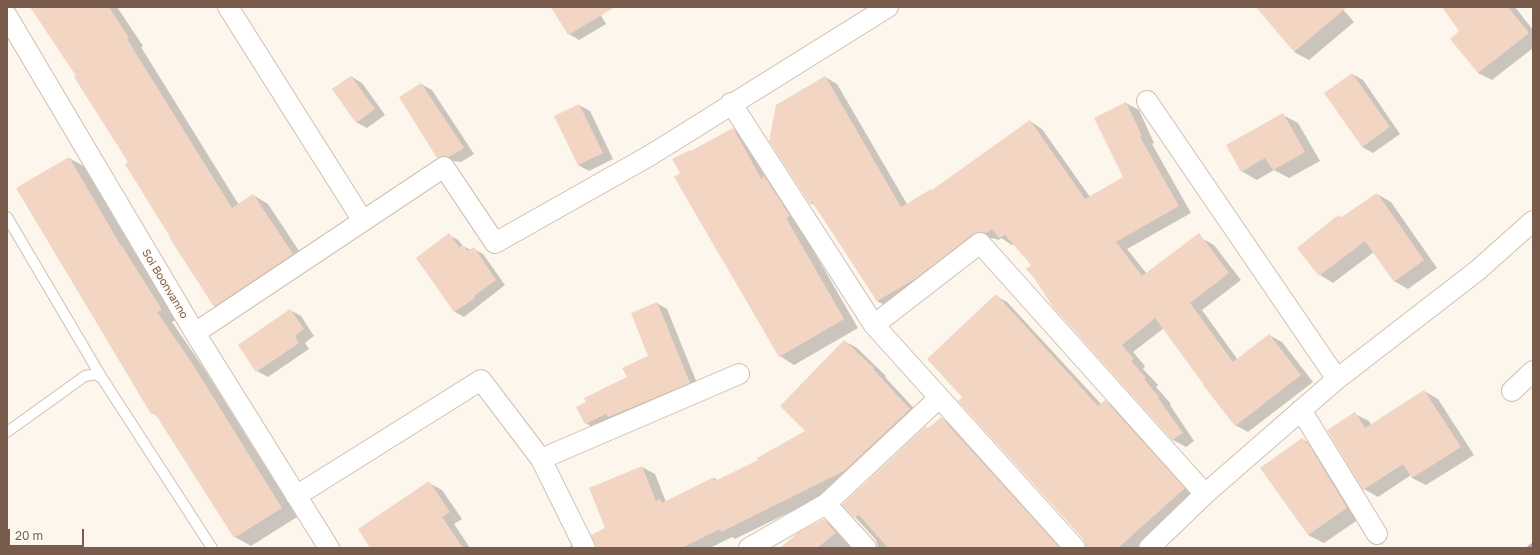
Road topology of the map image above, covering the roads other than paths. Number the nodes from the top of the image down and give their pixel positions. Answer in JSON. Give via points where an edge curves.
{"nodes":[{"id":1,"x":228,"y":7,"type":"edge"},
{"id":2,"x":888,"y":7,"type":"edge"},
{"id":3,"x":7,"y":16,"type":"edge"},
{"id":4,"x":1146,"y":101,"type":"dead end"},
{"id":5,"x":731,"y":103,"type":"junction"},
{"id":6,"x":7,"y":217,"type":"edge"},
{"id":7,"x":363,"y":221,"type":"junction"},
{"id":8,"x":1533,"y":221,"type":"edge"},
{"id":9,"x":874,"y":325,"type":"junction"},
{"id":10,"x":195,"y":333,"type":"junction"},
{"id":11,"x":1533,"y":372,"type":"edge"},
{"id":12,"x":739,"y":374,"type":"dead end"},
{"id":13,"x":102,"y":378,"type":"junction"},
{"id":14,"x":1337,"y":379,"type":"junction"},
{"id":15,"x":1512,"y":391,"type":"dead end"},
{"id":16,"x":939,"y":398,"type":"junction"},
{"id":17,"x":1301,"y":410,"type":"junction"},
{"id":18,"x":7,"y":432,"type":"edge"},
{"id":19,"x":541,"y":459,"type":"junction"},
{"id":20,"x":1205,"y":494,"type":"junction"},
{"id":21,"x":296,"y":496,"type":"junction"},
{"id":22,"x":826,"y":504,"type":"junction"},
{"id":23,"x":1377,"y":534,"type":"dead end"},
{"id":24,"x":754,"y":547,"type":"edge"},
{"id":25,"x":212,"y":548,"type":"edge"},
{"id":26,"x":329,"y":548,"type":"edge"},
{"id":27,"x":585,"y":548,"type":"edge"},
{"id":28,"x":866,"y":548,"type":"edge"},
{"id":29,"x":1075,"y":548,"type":"edge"},
{"id":30,"x":1149,"y":548,"type":"edge"}],
"edges":[{"from":1,"to":7,"type":"street"},
{"from":2,"to":5,"type":"street"},
{"from":3,"to":10,"type":"street","name":"Soi Boonvanno"},
{"from":4,"to":14,"type":"street"},
{"from":5,"to":7,"type":"street","via":[[649,156],[495,243],[444,167]]},
{"from":5,"to":9,"type":"street"},
{"from":6,"to":13,"type":"lane"},
{"from":7,"to":10,"type":"street"},
{"from":8,"to":14,"type":"street","via":[[1478,270]]},
{"from":9,"to":16,"type":"street"},
{"from":9,"to":20,"type":"street","via":[[980,243]]},
{"from":10,"to":21,"type":"street","name":"Soi Boonvanno"},
{"from":11,"to":15,"type":"street"},
{"from":12,"to":19,"type":"street"},
{"from":13,"to":18,"type":"lane","via":[[95,374],[85,376]]},
{"from":13,"to":25,"type":"lane"},
{"from":14,"to":17,"type":"street"},
{"from":16,"to":22,"type":"street"},
{"from":16,"to":29,"type":"street"},
{"from":17,"to":20,"type":"street"},
{"from":17,"to":23,"type":"street"},
{"from":19,"to":21,"type":"street","via":[[481,380]]},
{"from":19,"to":27,"type":"street"},
{"from":20,"to":30,"type":"street"},
{"from":21,"to":26,"type":"street","name":"Soi Boonvanno"},
{"from":22,"to":24,"type":"street"},
{"from":22,"to":28,"type":"street"}]}
